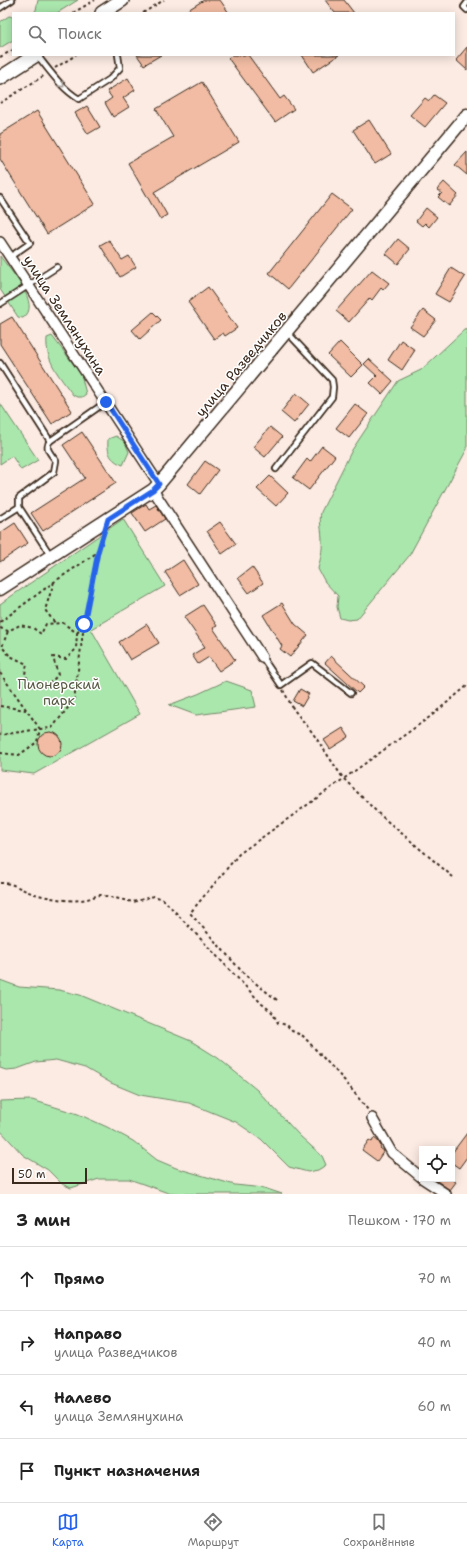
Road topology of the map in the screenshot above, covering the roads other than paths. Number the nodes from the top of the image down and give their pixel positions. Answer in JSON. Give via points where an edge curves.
{"nodes":[{"id":1,"x":12,"y":0,"type":"edge"},
{"id":2,"x":122,"y":0,"type":"edge"},
{"id":3,"x":467,"y":3,"type":"edge"},
{"id":4,"x":0,"y":8,"type":"edge"},
{"id":5,"x":467,"y":10,"type":"edge"},
{"id":6,"x":104,"y":12,"type":"edge"},
{"id":7,"x":35,"y":56,"type":"edge"},
{"id":8,"x":38,"y":56,"type":"edge"},
{"id":9,"x":118,"y":56,"type":"edge"},
{"id":10,"x":0,"y":78,"type":"edge"},
{"id":11,"x":467,"y":116,"type":"edge"},
{"id":12,"x":0,"y":198,"type":"edge"},
{"id":13,"x":0,"y":242,"type":"edge"},
{"id":14,"x":10,"y":257,"type":"junction"},
{"id":15,"x":57,"y":266,"type":"dead end"},
{"id":16,"x":28,"y":286,"type":"junction"},
{"id":17,"x":0,"y":304,"type":"edge"},
{"id":18,"x":287,"y":332,"type":"junction"},
{"id":19,"x":0,"y":363,"type":"edge"},
{"id":20,"x":106,"y":402,"type":"junction"},
{"id":21,"x":50,"y":441,"type":"junction"},
{"id":22,"x":276,"y":469,"type":"dead end"},
{"id":23,"x":156,"y":487,"type":"junction"},
{"id":24,"x":19,"y":507,"type":"junction"},
{"id":25,"x":0,"y":519,"type":"edge"},
{"id":26,"x":51,"y":556,"type":"junction"},
{"id":27,"x":0,"y":589,"type":"edge"},
{"id":28,"x":262,"y":657,"type":"joint"},
{"id":29,"x":351,"y":693,"type":"dead end"},
{"id":30,"x":372,"y":1118,"type":"road end"},
{"id":31,"x":419,"y":1176,"type":"edge"},
{"id":32,"x":428,"y":1182,"type":"edge"},
{"id":33,"x":446,"y":1194,"type":"edge"}],
"edges":[{"from":1,"to":4,"type":"lane"},
{"from":2,"to":6,"type":"main road"},
{"from":3,"to":5,"type":"lane","via":[[464,7]]},
{"from":7,"to":10,"type":"main road"},
{"from":8,"to":9,"type":"lane","one_way":true,"via":[[59,83],[79,99],[110,80],[120,68]]},
{"from":11,"to":18,"type":"street","name":"улица Разведчиков"},
{"from":12,"to":14,"type":"lane","via":[[30,243]]},
{"from":13,"to":14,"type":"street","name":"улица Землянухина"},
{"from":14,"to":16,"type":"street","name":"улица Землянухина"},
{"from":15,"to":16,"type":"lane"},
{"from":16,"to":17,"type":"lane"},
{"from":16,"to":20,"type":"street","name":"улица Землянухина"},
{"from":18,"to":22,"type":"lane","via":[[332,380],[333,387],[332,397]]},
{"from":18,"to":23,"type":"street","name":"улица Разведчиков"},
{"from":19,"to":21,"type":"lane"},
{"from":20,"to":21,"type":"lane"},
{"from":20,"to":23,"type":"street","name":"улица Землянухина"},
{"from":21,"to":24,"type":"lane","via":[[47,446],[56,461],[54,472],[21,495],[18,500]]},
{"from":23,"to":26,"type":"street","name":"улица Разведчиков"},
{"from":23,"to":28,"type":"street","name":"улица Землянухина"},
{"from":24,"to":25,"type":"lane"},
{"from":24,"to":26,"type":"lane"},
{"from":26,"to":27,"type":"street","name":"улица Разведчиков"},
{"from":28,"to":29,"type":"lane","via":[[281,685],[312,663]]},
{"from":30,"to":31,"type":"street","via":[[392,1153]]},
{"from":32,"to":33,"type":"street"}]}
